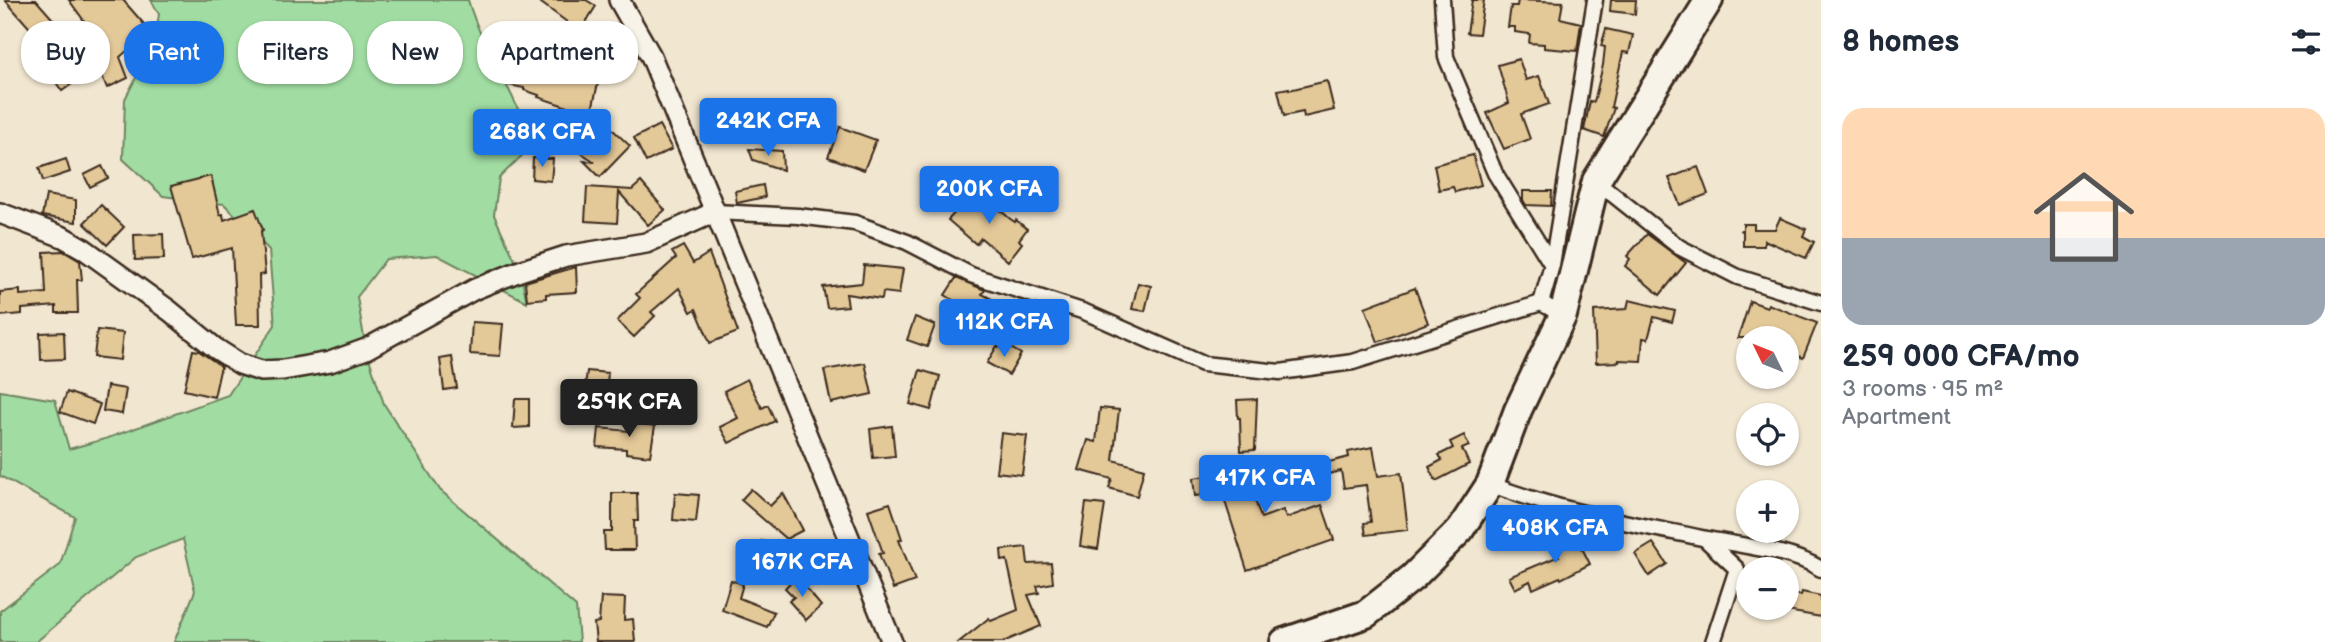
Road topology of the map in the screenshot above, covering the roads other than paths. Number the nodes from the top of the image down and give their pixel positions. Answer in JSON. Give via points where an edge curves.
{"nodes":[{"id":1,"x":619,"y":0,"type":"edge"},
{"id":2,"x":1442,"y":0,"type":"edge"},
{"id":3,"x":1595,"y":0,"type":"edge"},
{"id":4,"x":1709,"y":0,"type":"edge"},
{"id":5,"x":1596,"y":181,"type":"junction"},
{"id":6,"x":715,"y":212,"type":"junction"},
{"id":7,"x":0,"y":213,"type":"edge"},
{"id":8,"x":1552,"y":265,"type":"junction"},
{"id":9,"x":1821,"y":303,"type":"edge"},
{"id":10,"x":1552,"y":309,"type":"junction"},
{"id":11,"x":1489,"y":484,"type":"junction"},
{"id":12,"x":1704,"y":538,"type":"junction"},
{"id":13,"x":1821,"y":569,"type":"edge"},
{"id":14,"x":892,"y":642,"type":"edge"},
{"id":15,"x":1284,"y":642,"type":"edge"},
{"id":16,"x":1713,"y":642,"type":"edge"}],
"edges":[{"from":1,"to":6,"type":"street","via":[[651,55]]},
{"from":2,"to":8,"type":"street","via":[[1446,57],[1495,173]]},
{"from":3,"to":8,"type":"street"},
{"from":4,"to":5,"type":"highway"},
{"from":5,"to":9,"type":"street","via":[[1679,247],[1738,277]]},
{"from":5,"to":10,"type":"highway"},
{"from":6,"to":7,"type":"street","via":[[646,243],[566,256],[520,271],[475,289],[366,349],[330,362],[261,371],[215,348],[84,249]]},
{"from":6,"to":10,"type":"street","via":[[855,223],[907,242],[971,275],[1085,312],[1203,364],[1254,370],[1280,372],[1353,362]]},
{"from":6,"to":14,"type":"street"},
{"from":8,"to":10,"type":"street"},
{"from":10,"to":11,"type":"highway"},
{"from":11,"to":12,"type":"street","via":[[1566,510]]},
{"from":11,"to":15,"type":"highway","via":[[1460,530],[1413,577],[1366,614]]},
{"from":12,"to":13,"type":"street","via":[[1760,549]]},
{"from":12,"to":16,"type":"street","via":[[1737,569]]}]}
